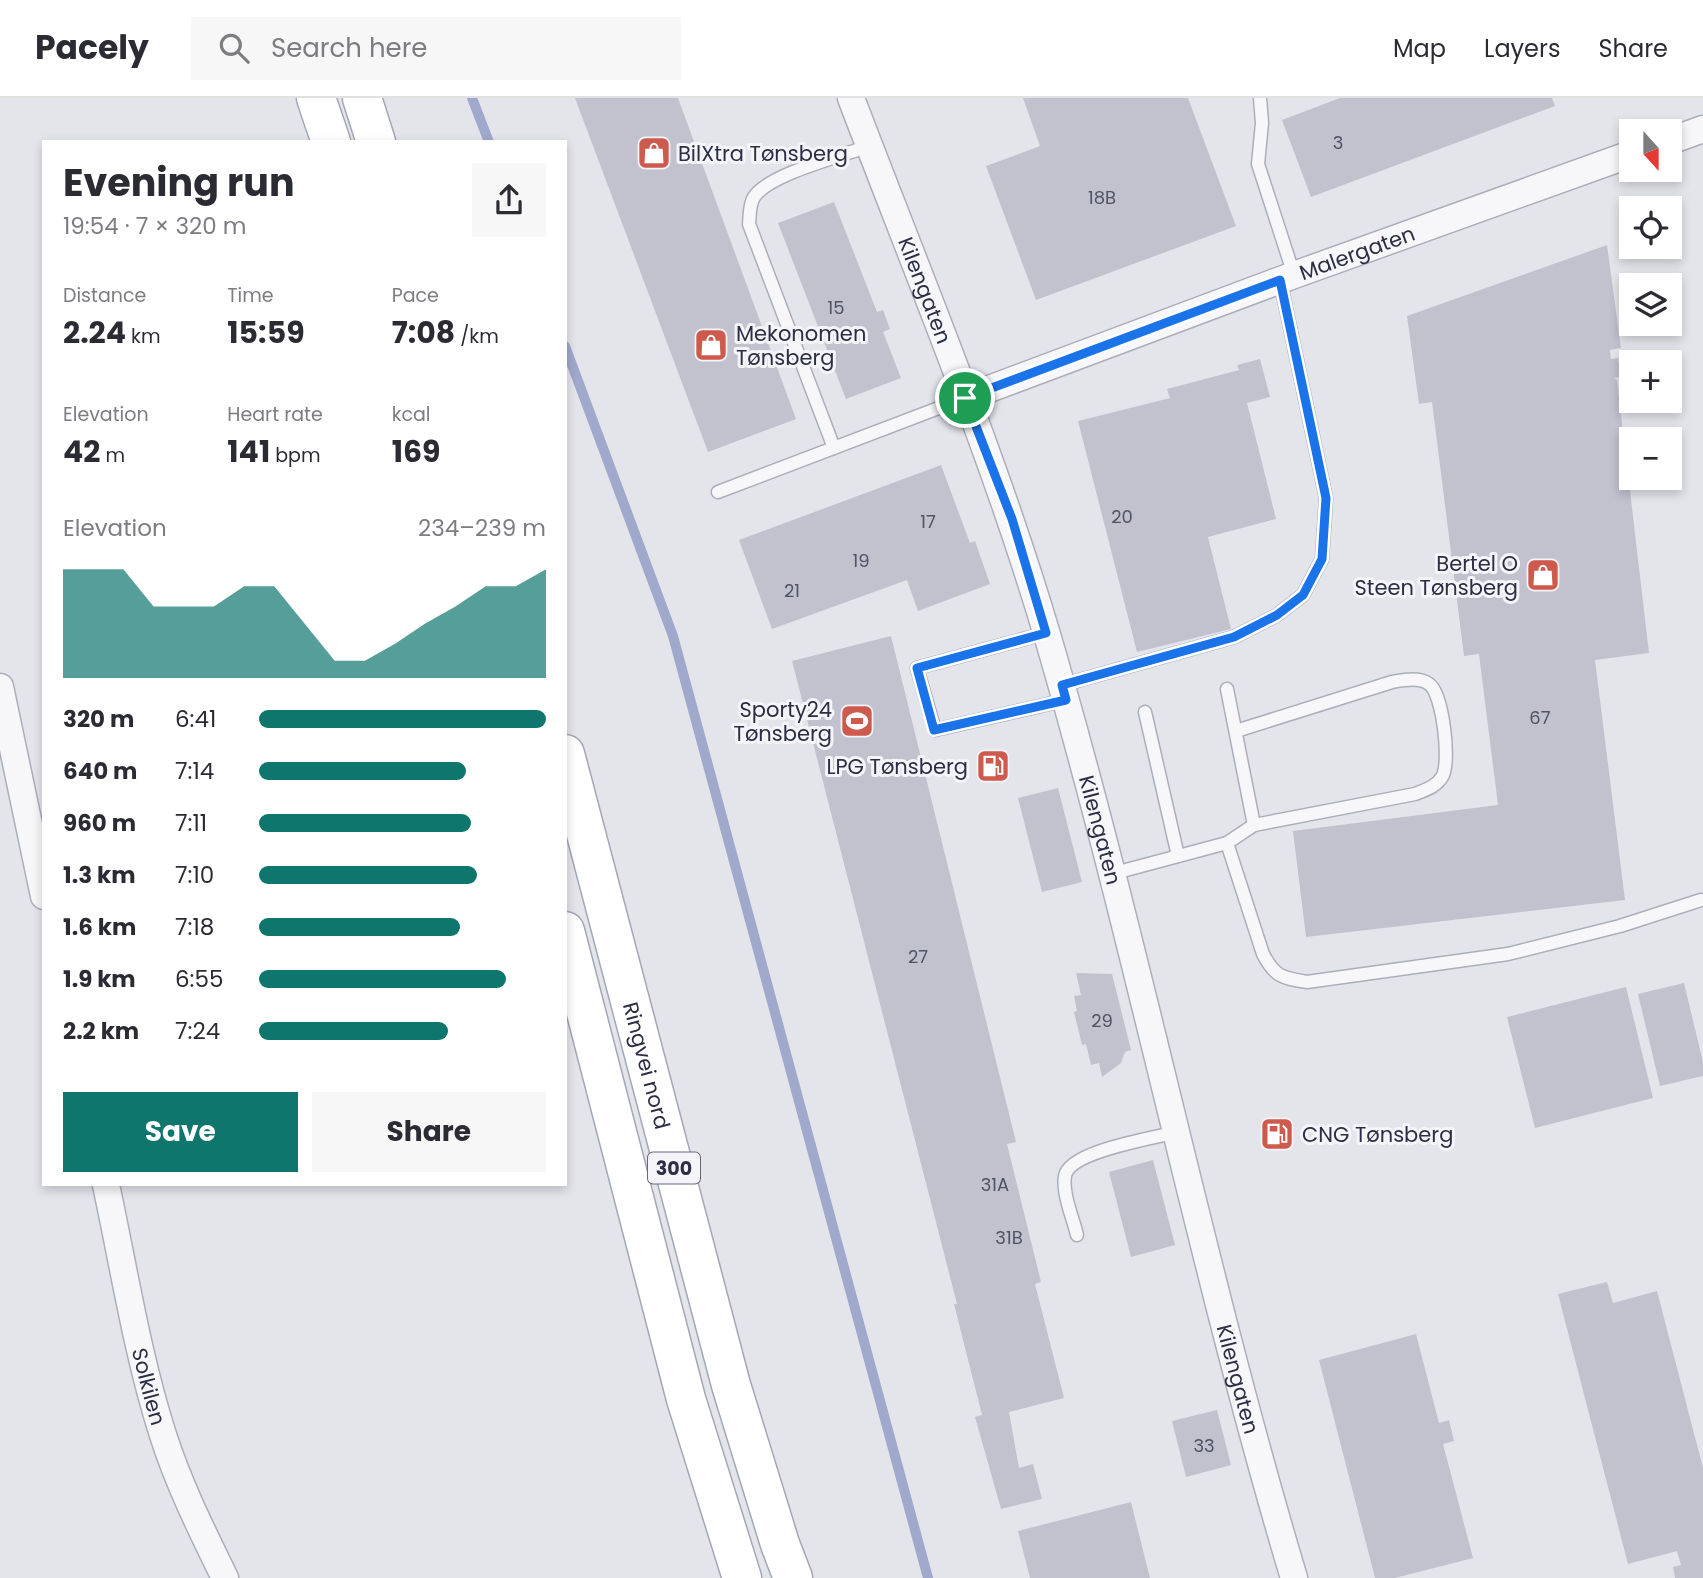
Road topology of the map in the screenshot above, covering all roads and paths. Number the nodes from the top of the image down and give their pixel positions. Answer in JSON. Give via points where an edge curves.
{"nodes":[{"id":1,"x":316,"y":98,"type":"edge"},
{"id":2,"x":362,"y":98,"type":"edge"},
{"id":3,"x":851,"y":98,"type":"edge"},
{"id":4,"x":1260,"y":98,"type":"edge"},
{"id":5,"x":1703,"y":129,"type":"edge"},
{"id":6,"x":1682,"y":137,"type":"edge"},
{"id":7,"x":330,"y":140,"type":"edge"},
{"id":8,"x":375,"y":140,"type":"edge"},
{"id":9,"x":870,"y":146,"type":"junction"},
{"id":10,"x":1619,"y":158,"type":"edge"},
{"id":11,"x":1287,"y":277,"type":"junction"},
{"id":12,"x":965,"y":398,"type":"junction"},
{"id":13,"x":834,"y":448,"type":"junction"},
{"id":14,"x":718,"y":492,"type":"dead end"},
{"id":15,"x":1046,"y":633,"type":"junction"},
{"id":16,"x":0,"y":687,"type":"edge"},
{"id":17,"x":1227,"y":689,"type":"dead end"},
{"id":18,"x":1064,"y":692,"type":"junction"},
{"id":19,"x":1145,"y":712,"type":"dead end"},
{"id":20,"x":1236,"y":731,"type":"junction"},
{"id":21,"x":567,"y":762,"type":"edge"},
{"id":22,"x":1254,"y":825,"type":"junction"},
{"id":23,"x":1227,"y":843,"type":"junction"},
{"id":24,"x":1178,"y":856,"type":"junction"},
{"id":25,"x":1111,"y":874,"type":"junction"},
{"id":26,"x":42,"y":886,"type":"edge"},
{"id":27,"x":1701,"y":900,"type":"dead end"},
{"id":28,"x":567,"y":939,"type":"edge"},
{"id":29,"x":1178,"y":1132,"type":"junction"},
{"id":30,"x":106,"y":1186,"type":"edge"},
{"id":31,"x":1077,"y":1235,"type":"dead end"},
{"id":32,"x":225,"y":1578,"type":"edge"},
{"id":33,"x":742,"y":1578,"type":"edge"},
{"id":34,"x":793,"y":1578,"type":"edge"},
{"id":35,"x":1294,"y":1578,"type":"edge"}],
"edges":[{"from":1,"to":7,"type":"main road"},
{"from":2,"to":8,"type":"main road"},
{"from":3,"to":9,"type":"street","name":"Kilengaten"},
{"from":4,"to":11,"type":"lane","via":[[1258,164]]},
{"from":5,"to":6,"type":"street"},
{"from":9,"to":12,"type":"street","name":"Kilengaten"},
{"from":9,"to":13,"type":"lane","via":[[775,181],[754,197],[750,210],[749,224]]},
{"from":10,"to":11,"type":"street","name":"Malergaten"},
{"from":11,"to":12,"type":"street","name":"Malergaten"},
{"from":11,"to":18,"type":"lane","via":[[1326,498],[1322,559],[1303,595],[1277,615],[1234,637]]},
{"from":12,"to":13,"type":"lane"},
{"from":12,"to":15,"type":"street","name":"Kilengaten","via":[[1012,519]]},
{"from":13,"to":14,"type":"lane"},
{"from":15,"to":18,"type":"street","name":"Kilengaten"},
{"from":15,"to":18,"type":"lane","via":[[917,668],[934,730]]},
{"from":16,"to":26,"type":"street"},
{"from":17,"to":20,"type":"lane"},
{"from":18,"to":25,"type":"street","name":"Kilengaten"},
{"from":19,"to":24,"type":"lane"},
{"from":20,"to":22,"type":"lane"},
{"from":20,"to":22,"type":"lane","via":[[1392,681],[1422,681],[1437,695],[1448,758],[1443,776],[1433,787]]},
{"from":21,"to":34,"type":"main road","name":"Ringvei nord","number":"300","via":[[731,1385]]},
{"from":22,"to":23,"type":"lane"},
{"from":23,"to":24,"type":"lane"},
{"from":23,"to":27,"type":"lane","via":[[1272,971],[1307,982],[1508,954]]},
{"from":24,"to":25,"type":"lane"},
{"from":25,"to":29,"type":"street","name":"Kilengaten"},
{"from":28,"to":33,"type":"main road","number":"300","via":[[686,1399]]},
{"from":29,"to":31,"type":"lane","via":[[1082,1157],[1067,1169],[1064,1179]]},
{"from":29,"to":35,"type":"street","name":"Kilengaten"},
{"from":30,"to":32,"type":"street","name":"Solkilen","via":[[163,1434],[185,1495]]}]}
